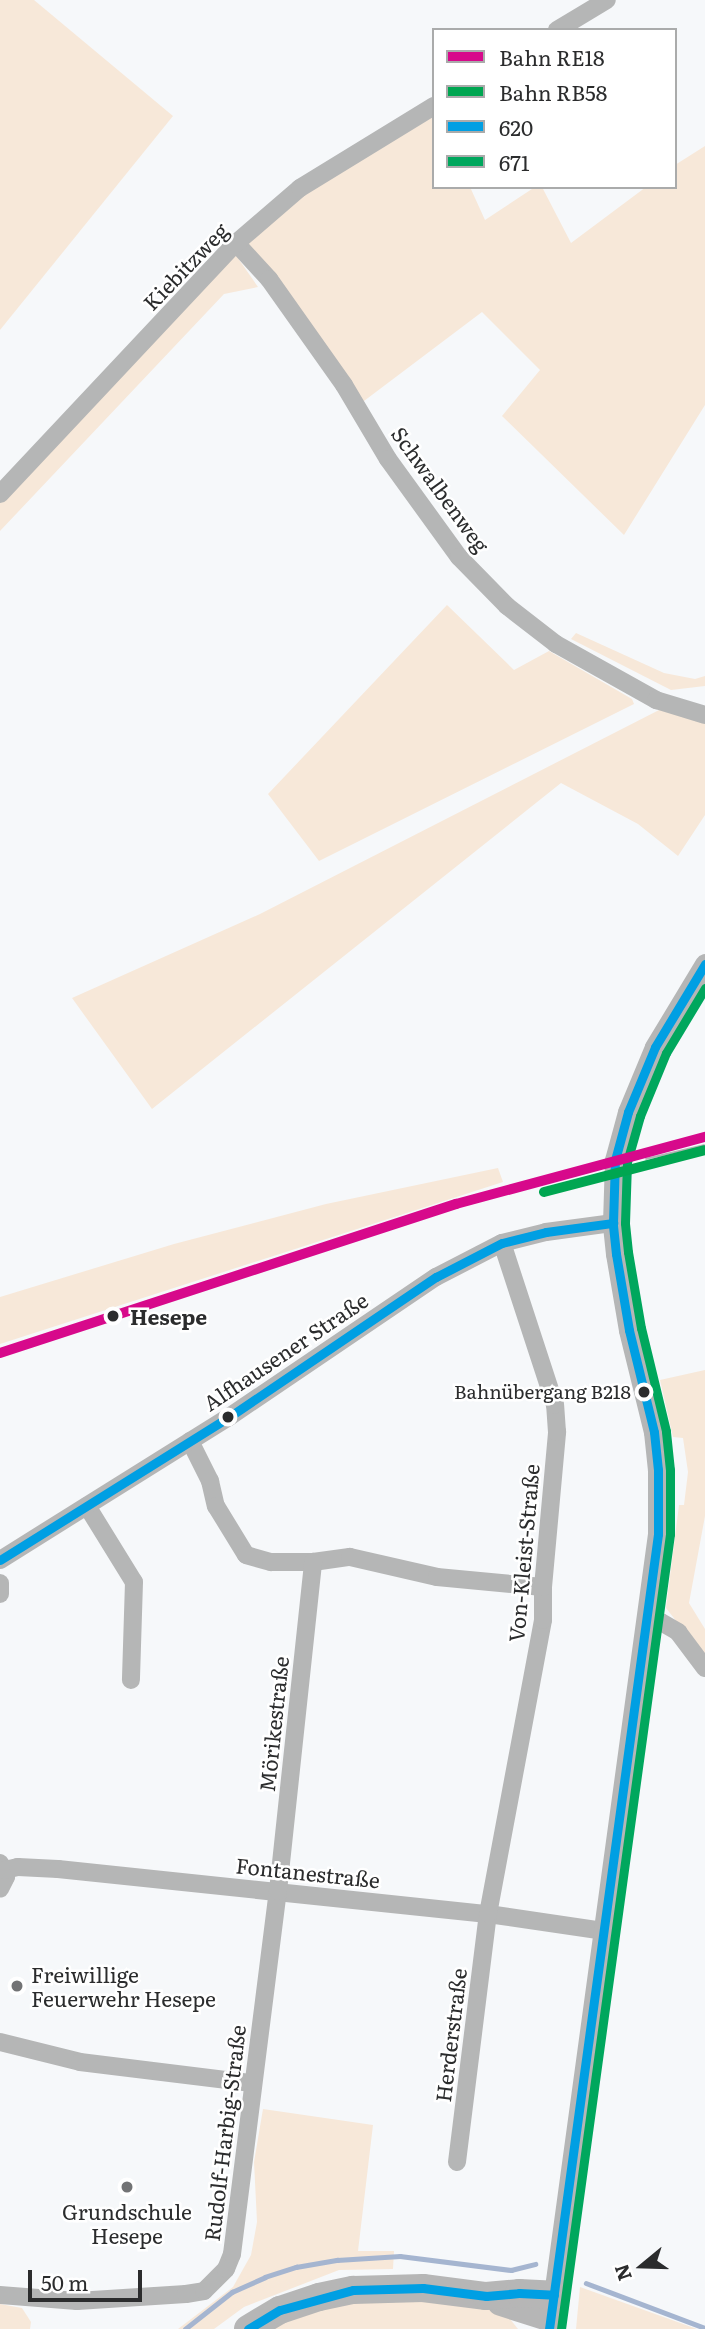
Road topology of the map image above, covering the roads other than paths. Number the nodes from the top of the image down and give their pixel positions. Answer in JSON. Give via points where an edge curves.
{"nodes":[{"id":1,"x":607,"y":0,"type":"edge"},
{"id":2,"x":560,"y":28,"type":"edge"},
{"id":3,"x":432,"y":107,"type":"edge"},
{"id":4,"x":236,"y":243,"type":"junction"},
{"id":5,"x":0,"y":494,"type":"edge"},
{"id":6,"x":705,"y":715,"type":"edge"},
{"id":7,"x":702,"y":975,"type":"edge"},
{"id":8,"x":613,"y":1223,"type":"junction"},
{"id":9,"x":502,"y":1243,"type":"junction"},
{"id":10,"x":190,"y":1441,"type":"junction"},
{"id":11,"x":87,"y":1506,"type":"junction"},
{"id":12,"x":0,"y":1560,"type":"edge"},
{"id":13,"x":313,"y":1562,"type":"junction"},
{"id":14,"x":0,"y":1583,"type":"edge"},
{"id":15,"x":543,"y":1587,"type":"junction"},
{"id":16,"x":0,"y":1594,"type":"edge"},
{"id":17,"x":648,"y":1619,"type":"junction"},
{"id":18,"x":705,"y":1668,"type":"edge"},
{"id":19,"x":131,"y":1681,"type":"dead end"},
{"id":20,"x":3,"y":1867,"type":"edge"},
{"id":21,"x":0,"y":1889,"type":"edge"},
{"id":22,"x":278,"y":1891,"type":"junction"},
{"id":23,"x":488,"y":1914,"type":"junction"},
{"id":24,"x":605,"y":1931,"type":"junction"},
{"id":25,"x":0,"y":2042,"type":"edge"},
{"id":26,"x":252,"y":2083,"type":"junction"},
{"id":27,"x":457,"y":2162,"type":"dead end"},
{"id":28,"x":0,"y":2295,"type":"edge"},
{"id":29,"x":552,"y":2306,"type":"joint"},
{"id":30,"x":248,"y":2329,"type":"edge"}],
"edges":[{"from":1,"to":2,"type":"street"},
{"from":3,"to":4,"type":"street","name":"Kiebitzweg","via":[[300,188]]},
{"from":4,"to":5,"type":"street","name":"Kiebitzweg"},
{"from":4,"to":6,"type":"street","name":"Schwalbenweg","via":[[269,279],[459,557],[507,606],[556,644],[656,700]]},
{"from":7,"to":8,"type":"street","via":[[655,1047],[624,1124],[615,1160]]},
{"from":8,"to":9,"type":"street","name":"Alfhausener Straße","via":[[546,1231]]},
{"from":8,"to":17,"type":"street","via":[[622,1293],[658,1470]]},
{"from":9,"to":10,"type":"street","name":"Alfhausener Straße","via":[[436,1278]]},
{"from":9,"to":15,"type":"street","name":"Von-Kleist-Straße","via":[[557,1419]]},
{"from":10,"to":11,"type":"street","name":"Alfhausener Straße"},
{"from":10,"to":13,"type":"street","via":[[221,1516],[246,1555],[271,1562]]},
{"from":11,"to":12,"type":"street","name":"Alfhausener Straße"},
{"from":11,"to":19,"type":"street","via":[[134,1582]]},
{"from":13,"to":15,"type":"street","via":[[350,1557],[437,1577]]},
{"from":13,"to":22,"type":"street","name":"Mörikestraße"},
{"from":14,"to":16,"type":"street"},
{"from":15,"to":23,"type":"street","name":"Von-Kleist-Straße","via":[[543,1620]]},
{"from":17,"to":18,"type":"street","via":[[670,1626]]},
{"from":17,"to":24,"type":"street"},
{"from":20,"to":21,"type":"street","via":[[6,1877]]},
{"from":20,"to":22,"type":"street","name":"Fontanestraße"},
{"from":22,"to":23,"type":"street","name":"Fontanestraße"},
{"from":22,"to":26,"type":"street","name":"Rudolf-Harbig-Straße"},
{"from":23,"to":24,"type":"street","name":"Fontanestraße"},
{"from":23,"to":27,"type":"street","name":"Herderstraße"},
{"from":24,"to":29,"type":"street"},
{"from":25,"to":26,"type":"street","via":[[80,2062]]},
{"from":26,"to":28,"type":"street","name":"Rudolf-Harbig-Straße","via":[[232,2254],[216,2282],[204,2291],[132,2299],[77,2301]]},
{"from":29,"to":30,"type":"highway","via":[[423,2288],[353,2290],[280,2311]]}]}
